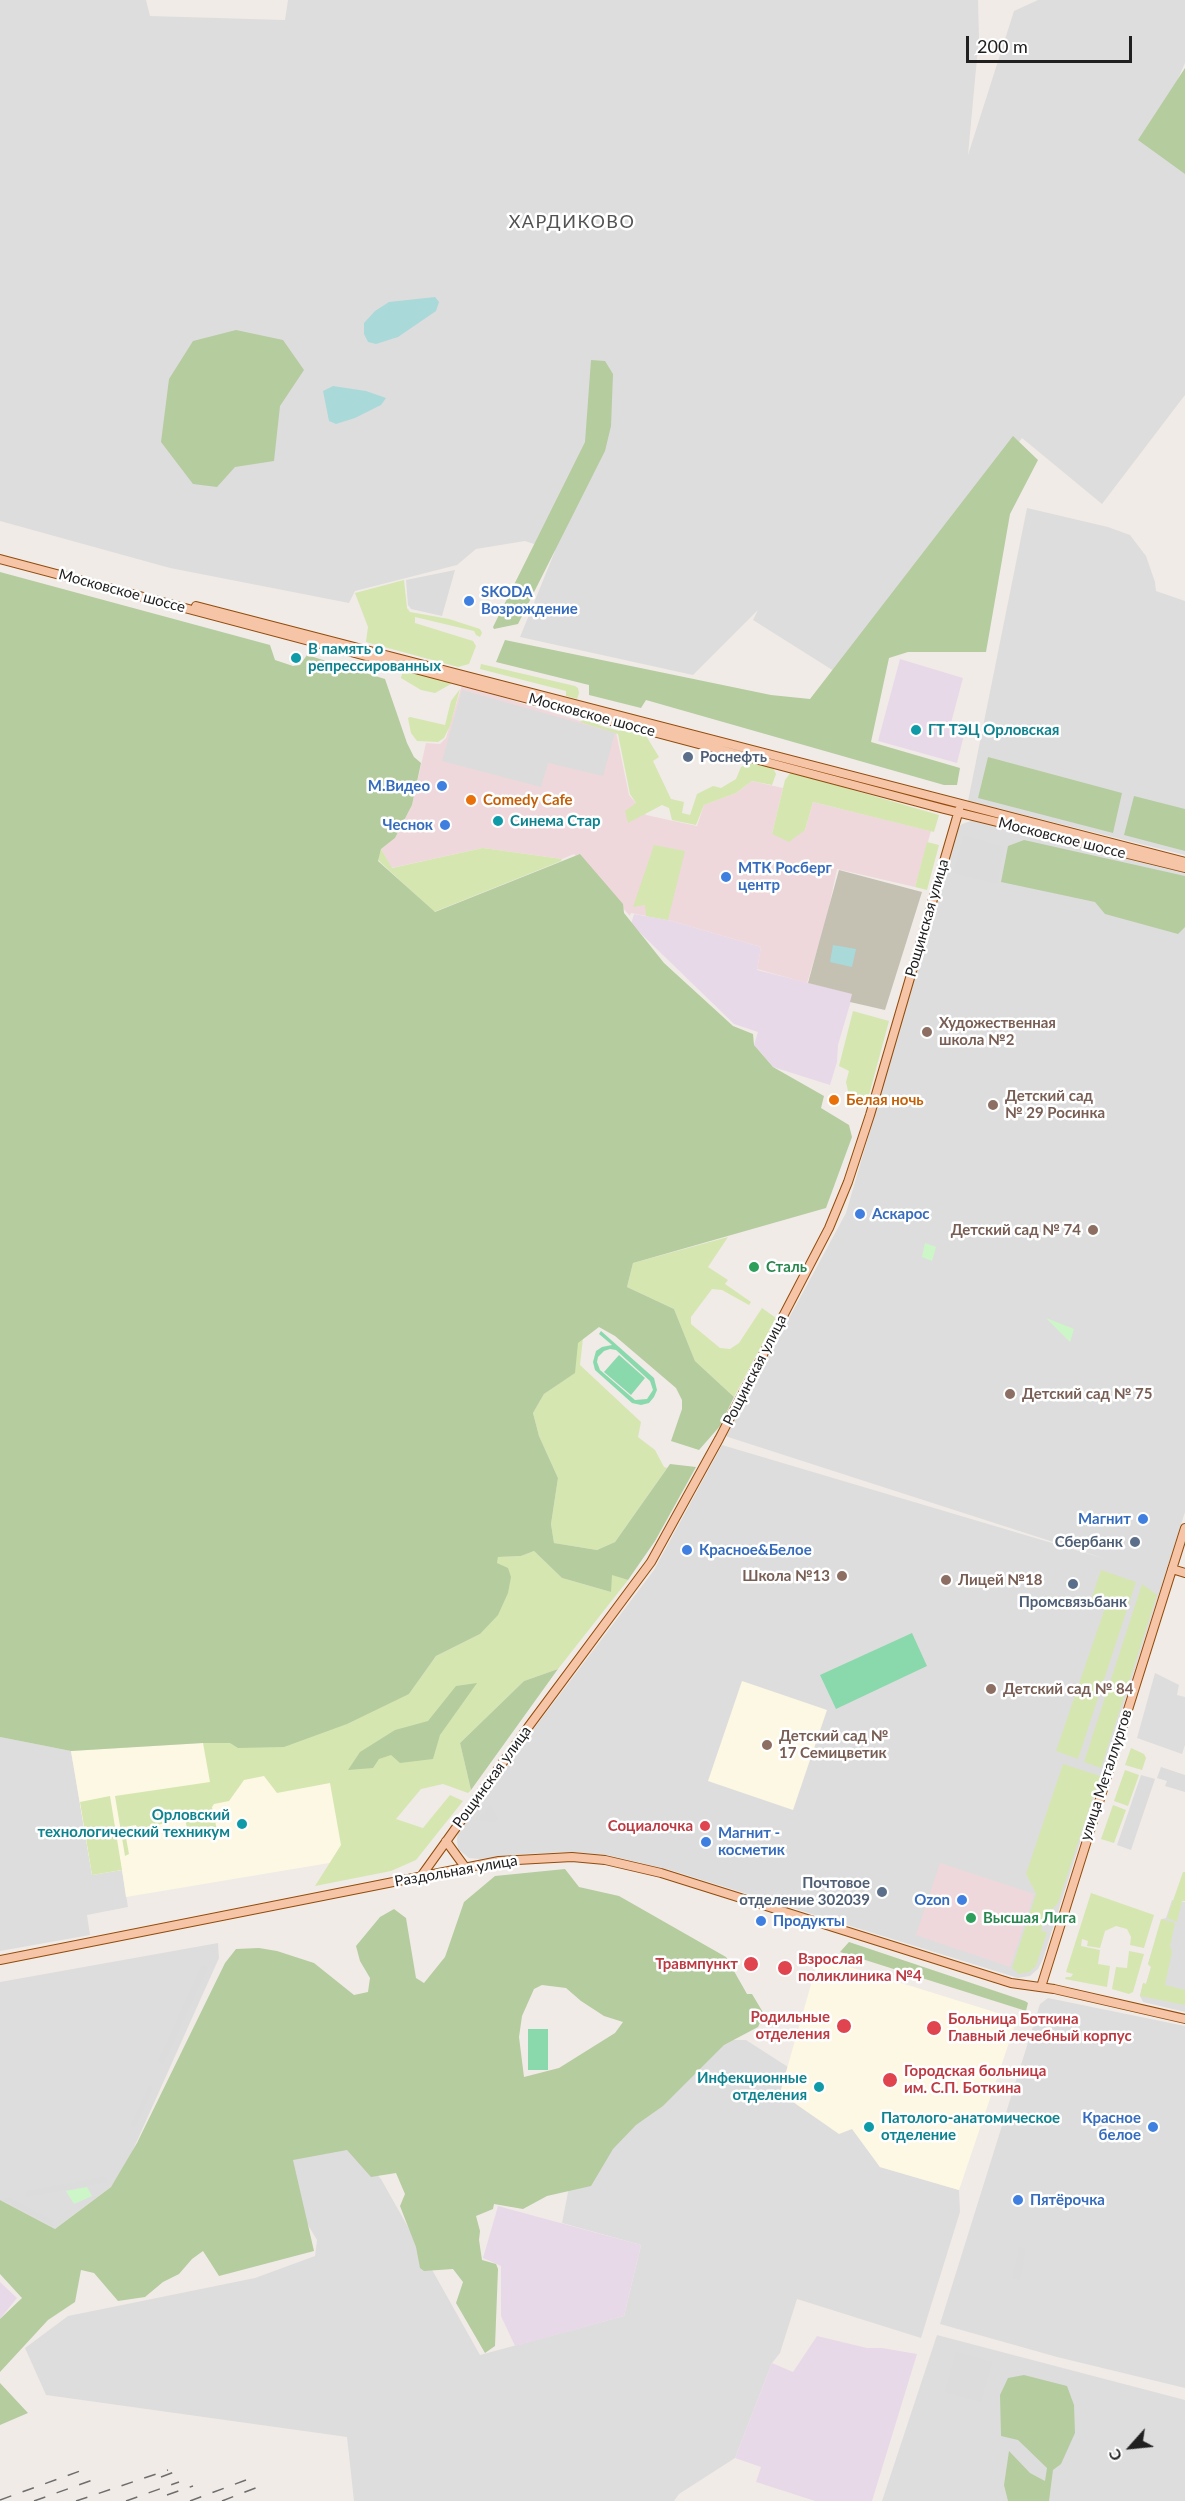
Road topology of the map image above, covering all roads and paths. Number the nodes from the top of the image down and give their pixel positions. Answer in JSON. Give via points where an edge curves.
{"nodes":[{"id":1,"x":0,"y":554,"type":"edge"},
{"id":2,"x":0,"y":560,"type":"edge"},
{"id":3,"x":961,"y":803,"type":"junction"},
{"id":4,"x":958,"y":813,"type":"junction"},
{"id":5,"x":1185,"y":862,"type":"edge"},
{"id":6,"x":1185,"y":868,"type":"edge"},
{"id":7,"x":1185,"y":1528,"type":"edge"},
{"id":8,"x":1172,"y":1569,"type":"junction"},
{"id":9,"x":1185,"y":1573,"type":"edge"},
{"id":10,"x":446,"y":1841,"type":"junction"},
{"id":11,"x":465,"y":1867,"type":"junction"},
{"id":12,"x":422,"y":1875,"type":"junction"},
{"id":13,"x":0,"y":1960,"type":"edge"},
{"id":14,"x":1041,"y":1987,"type":"junction"},
{"id":15,"x":1185,"y":2019,"type":"edge"}],
"edges":[{"from":1,"to":3,"type":"main road","name":"Московское шоссе"},
{"from":2,"to":4,"type":"main road","name":"Московское шоссе"},
{"from":3,"to":4,"type":"main road","name":"Рощинская улица"},
{"from":3,"to":5,"type":"main road","name":"Московское шоссе"},
{"from":4,"to":6,"type":"main road","name":"Московское шоссе"},
{"from":4,"to":10,"type":"main road","name":"Рощинская улица","via":[[870,1115],[829,1228],[664,1542]]},
{"from":7,"to":8,"type":"main road","name":"улица Металлургов"},
{"from":8,"to":9,"type":"main road"},
{"from":8,"to":14,"type":"main road","name":"улица Металлургов"},
{"from":10,"to":11,"type":"main road"},
{"from":10,"to":12,"type":"main road","name":"Рощинская улица"},
{"from":11,"to":12,"type":"main road","name":"Раздольная улица"},
{"from":11,"to":14,"type":"main road","name":"Раздольная улица","via":[[572,1857],[605,1860],[748,1899],[979,1974]]},
{"from":12,"to":13,"type":"main road","name":"Раздольная улица"},
{"from":14,"to":15,"type":"main road","name":"Раздольная улица"}]}
